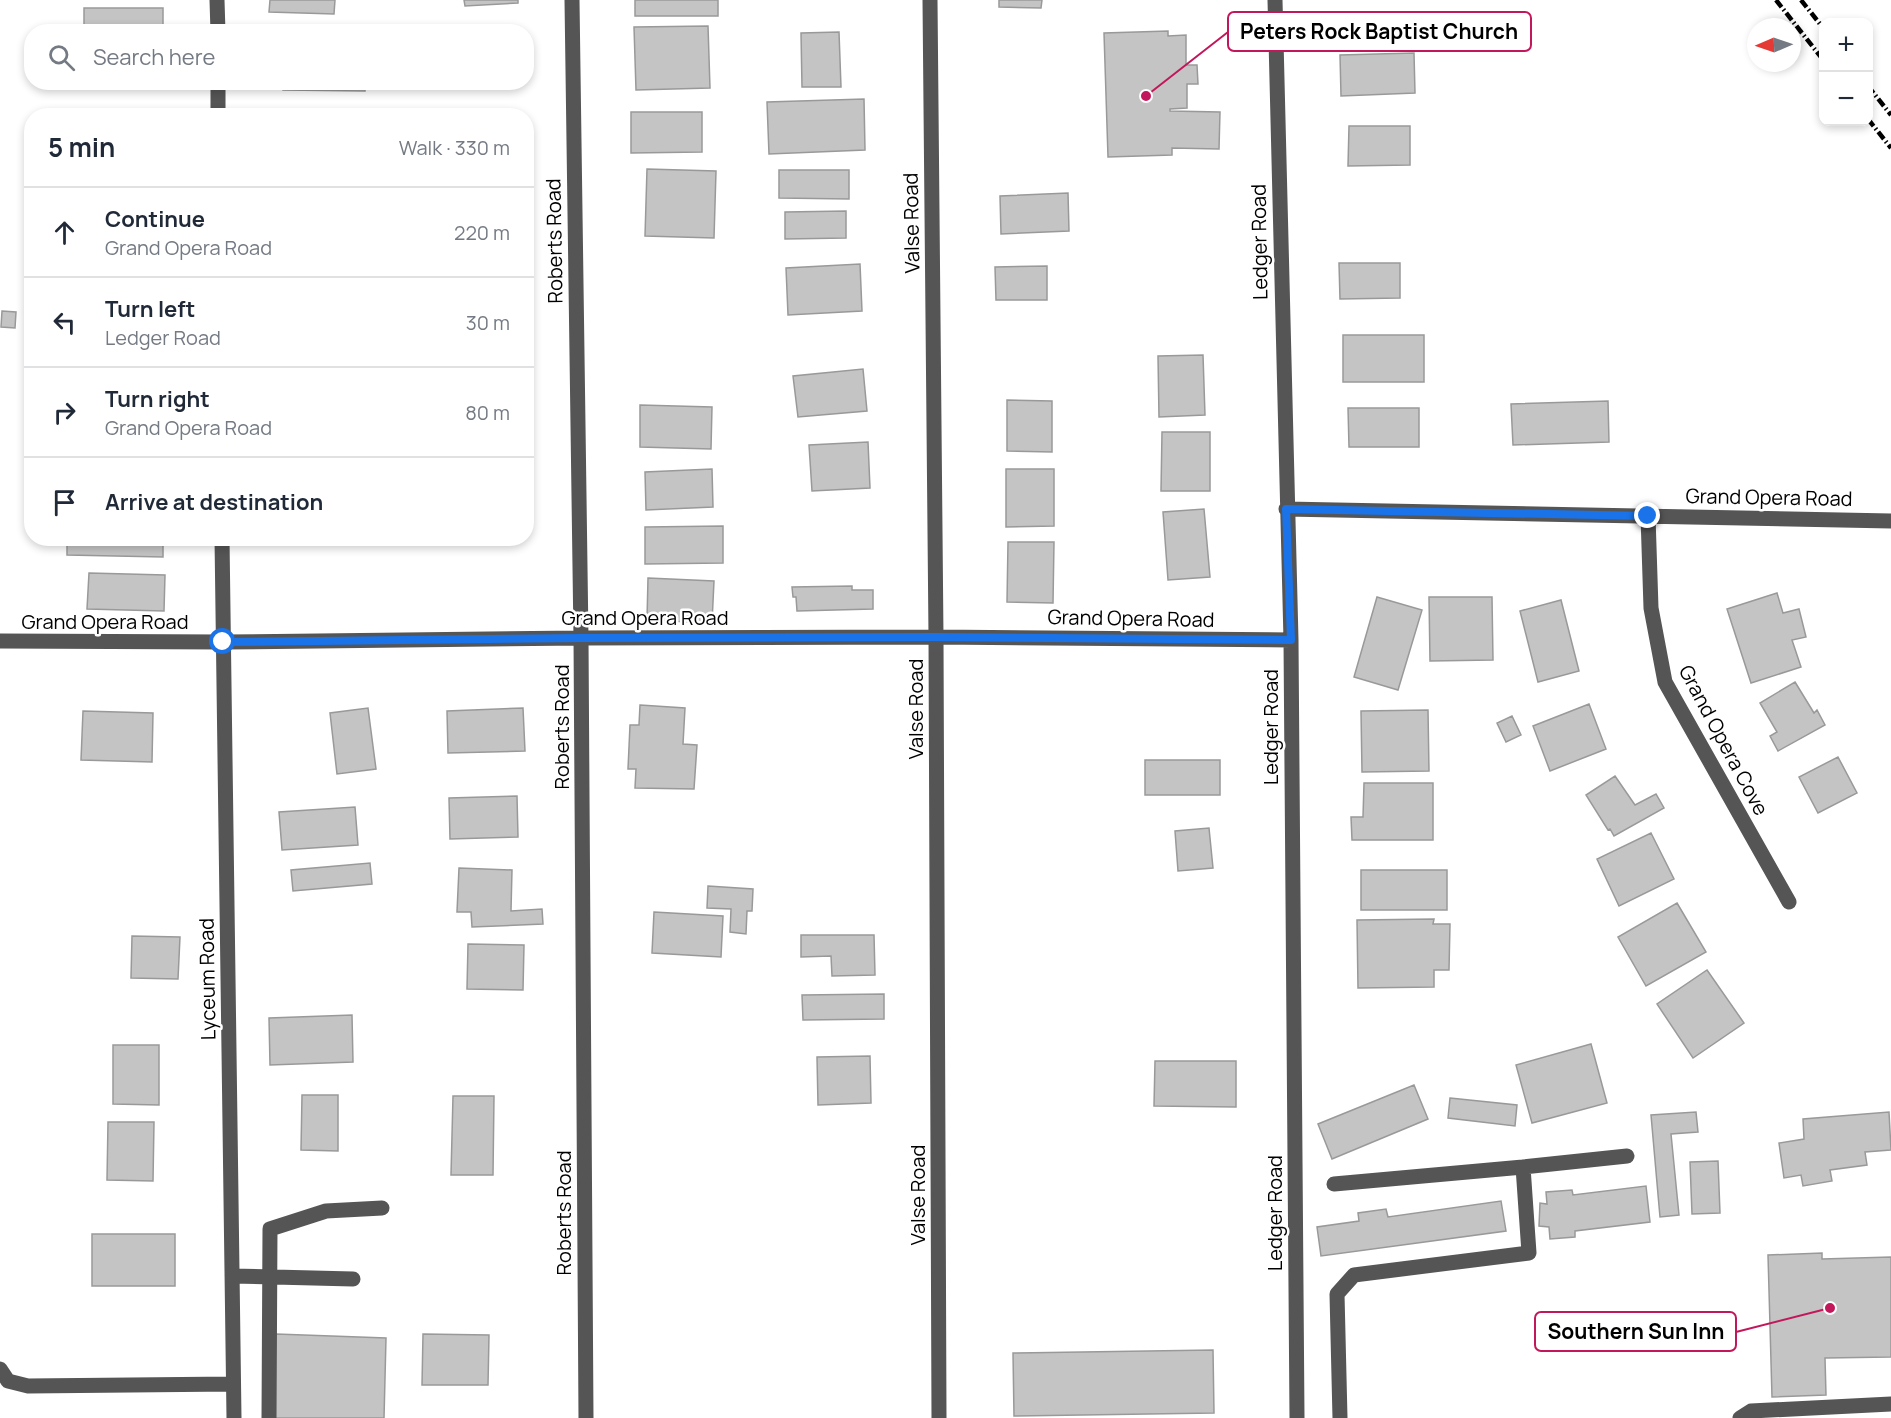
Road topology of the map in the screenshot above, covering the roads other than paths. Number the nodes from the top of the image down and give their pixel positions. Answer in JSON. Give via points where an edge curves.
{"nodes":[{"id":1,"x":217,"y":0,"type":"edge"},
{"id":2,"x":572,"y":0,"type":"edge"},
{"id":3,"x":930,"y":0,"type":"edge"},
{"id":4,"x":1275,"y":0,"type":"edge"},
{"id":5,"x":218,"y":24,"type":"edge"},
{"id":6,"x":218,"y":90,"type":"edge"},
{"id":7,"x":218,"y":108,"type":"edge"},
{"id":8,"x":1286,"y":509,"type":"junction"},
{"id":9,"x":1648,"y":516,"type":"junction"},
{"id":10,"x":1891,"y":521,"type":"edge"},
{"id":11,"x":222,"y":546,"type":"edge"},
{"id":12,"x":936,"y":637,"type":"junction"},
{"id":13,"x":582,"y":638,"type":"junction"},
{"id":14,"x":1291,"y":640,"type":"junction"},
{"id":15,"x":0,"y":641,"type":"edge"},
{"id":16,"x":223,"y":642,"type":"junction"},
{"id":17,"x":1789,"y":902,"type":"dead end"},
{"id":18,"x":1627,"y":1156,"type":"dead end"},
{"id":19,"x":1523,"y":1167,"type":"junction"},
{"id":20,"x":1334,"y":1184,"type":"dead end"},
{"id":21,"x":382,"y":1208,"type":"dead end"},
{"id":22,"x":232,"y":1276,"type":"junction"},
{"id":23,"x":269,"y":1277,"type":"junction"},
{"id":24,"x":353,"y":1279,"type":"dead end"},
{"id":25,"x":0,"y":1369,"type":"edge"},
{"id":26,"x":233,"y":1384,"type":"junction"},
{"id":27,"x":1891,"y":1404,"type":"edge"},
{"id":28,"x":234,"y":1418,"type":"edge"},
{"id":29,"x":269,"y":1418,"type":"edge"},
{"id":30,"x":585,"y":1418,"type":"edge"},
{"id":31,"x":939,"y":1418,"type":"edge"},
{"id":32,"x":1297,"y":1418,"type":"edge"},
{"id":33,"x":1340,"y":1418,"type":"edge"},
{"id":34,"x":1740,"y":1418,"type":"edge"}],
"edges":[{"from":1,"to":5,"type":"street"},
{"from":2,"to":13,"type":"street","name":"Roberts Road"},
{"from":3,"to":12,"type":"street","name":"Valse Road"},
{"from":4,"to":8,"type":"street","name":"Ledger Road"},
{"from":6,"to":7,"type":"street"},
{"from":8,"to":9,"type":"street","name":"Grand Opera Road"},
{"from":8,"to":14,"type":"street","name":"Ledger Road"},
{"from":9,"to":10,"type":"street","name":"Grand Opera Road"},
{"from":9,"to":17,"type":"street","name":"Grand Opera Cove","via":[[1651,608],[1665,682]]},
{"from":11,"to":16,"type":"street","name":"Lyceum Road"},
{"from":12,"to":13,"type":"street","name":"Grand Opera Road"},
{"from":12,"to":14,"type":"street","name":"Grand Opera Road"},
{"from":12,"to":31,"type":"street","name":"Valse Road"},
{"from":13,"to":16,"type":"street","name":"Grand Opera Road"},
{"from":13,"to":30,"type":"street","name":"Roberts Road"},
{"from":14,"to":32,"type":"street","name":"Ledger Road"},
{"from":15,"to":16,"type":"street","name":"Grand Opera Road"},
{"from":16,"to":22,"type":"street","name":"Lyceum Road"},
{"from":18,"to":19,"type":"street"},
{"from":19,"to":20,"type":"street"},
{"from":19,"to":33,"type":"street","via":[[1529,1253],[1354,1275],[1337,1294]]},
{"from":21,"to":23,"type":"street","via":[[326,1211],[270,1229]]},
{"from":22,"to":23,"type":"street"},
{"from":22,"to":26,"type":"street","name":"Lyceum Road"},
{"from":23,"to":24,"type":"street"},
{"from":23,"to":29,"type":"street"},
{"from":25,"to":26,"type":"street","via":[[8,1381],[28,1386]]},
{"from":26,"to":28,"type":"street","name":"Lyceum Road"},
{"from":27,"to":34,"type":"street","via":[[1751,1411]]}]}
